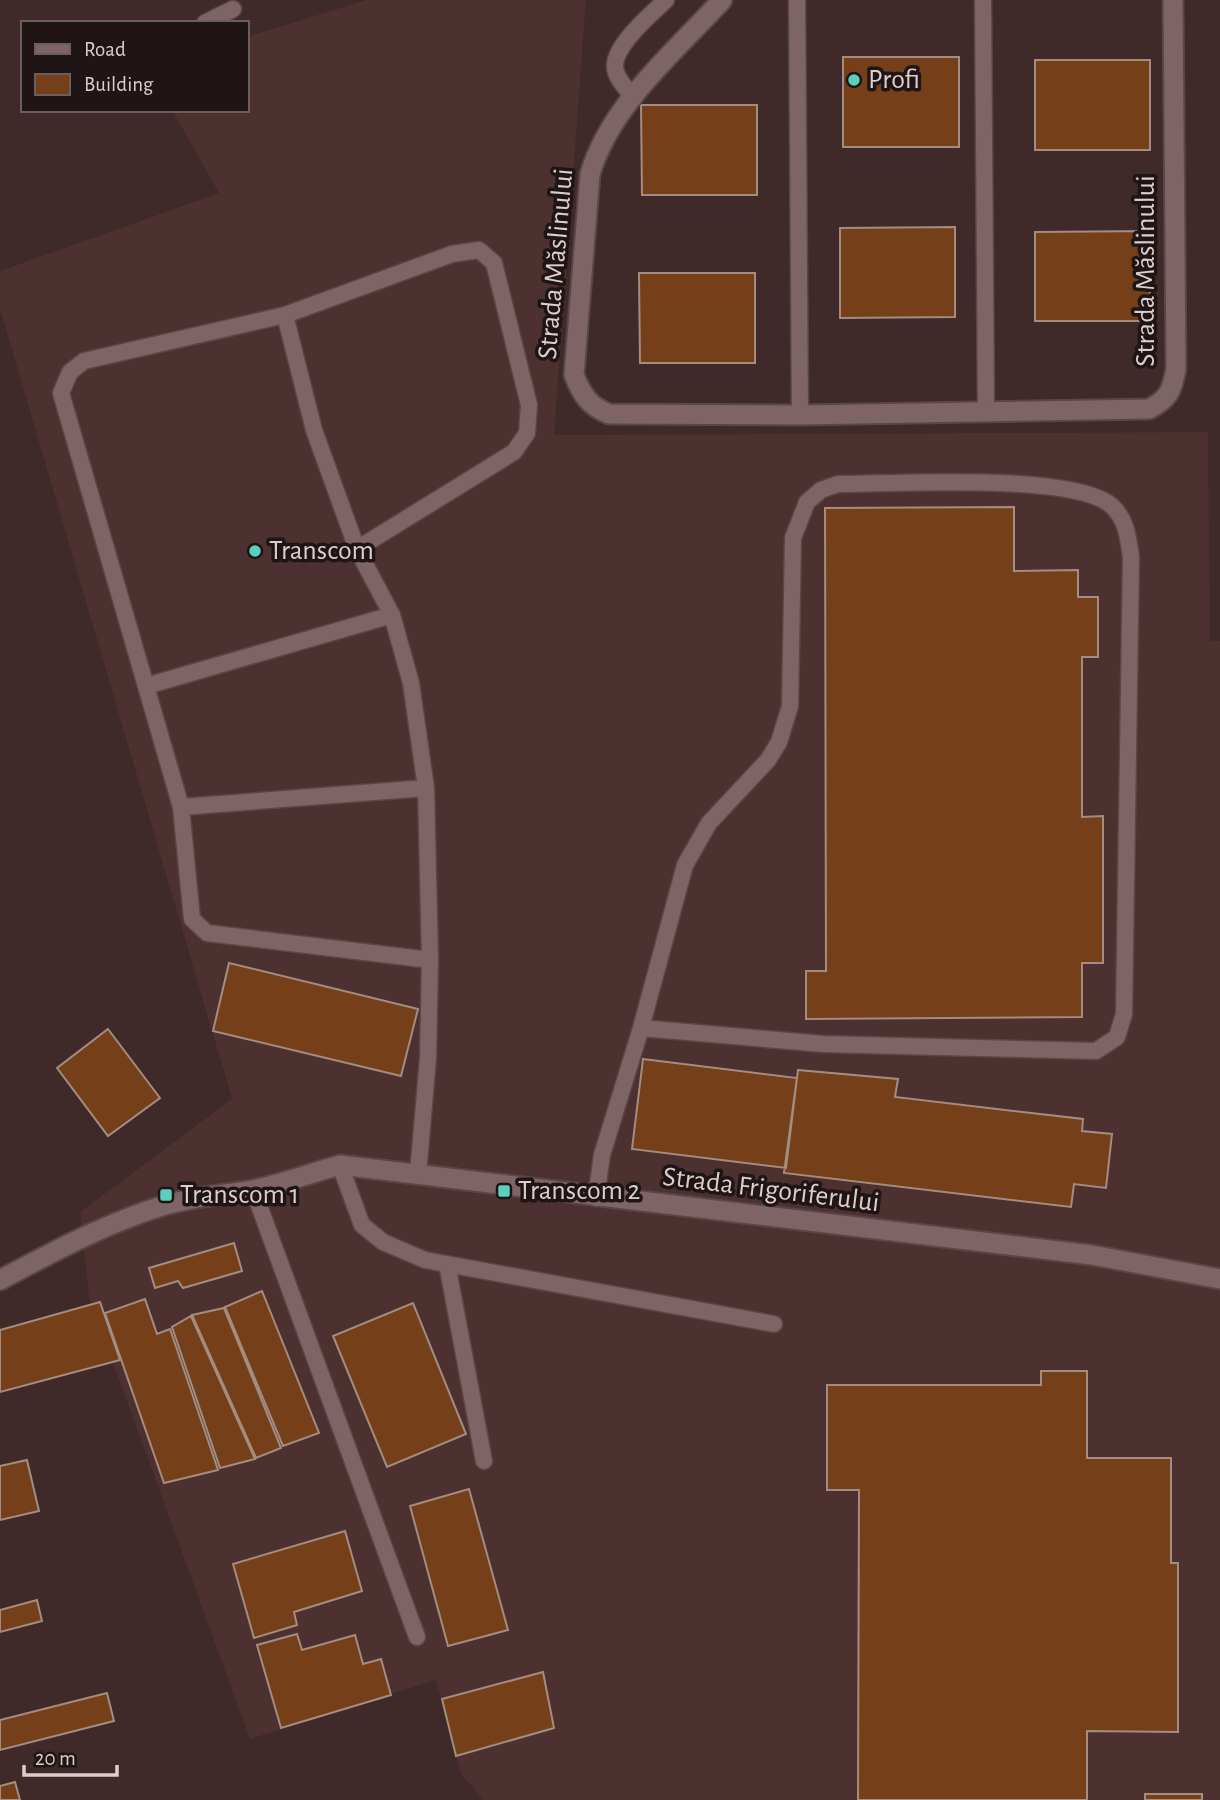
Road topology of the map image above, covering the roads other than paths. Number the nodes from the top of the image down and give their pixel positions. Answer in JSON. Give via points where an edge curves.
{"nodes":[{"id":1,"x":666,"y":0,"type":"edge"},
{"id":2,"x":722,"y":0,"type":"edge"},
{"id":3,"x":797,"y":0,"type":"edge"},
{"id":4,"x":983,"y":0,"type":"edge"},
{"id":5,"x":1173,"y":0,"type":"edge"},
{"id":6,"x":235,"y":3,"type":"edge"},
{"id":7,"x":208,"y":21,"type":"edge"},
{"id":8,"x":634,"y":98,"type":"junction"},
{"id":9,"x":285,"y":315,"type":"junction"},
{"id":10,"x":986,"y":411,"type":"junction"},
{"id":11,"x":800,"y":415,"type":"junction"},
{"id":12,"x":358,"y":549,"type":"junction"},
{"id":13,"x":392,"y":615,"type":"junction"},
{"id":14,"x":146,"y":686,"type":"junction"},
{"id":15,"x":426,"y":788,"type":"junction"},
{"id":16,"x":181,"y":807,"type":"junction"},
{"id":17,"x":430,"y":960,"type":"junction"},
{"id":18,"x":641,"y":1028,"type":"junction"},
{"id":19,"x":340,"y":1165,"type":"junction"},
{"id":20,"x":418,"y":1174,"type":"junction"},
{"id":21,"x":253,"y":1189,"type":"junction"},
{"id":22,"x":596,"y":1198,"type":"junction"},
{"id":23,"x":447,"y":1264,"type":"junction"},
{"id":24,"x":1220,"y":1279,"type":"edge"},
{"id":25,"x":0,"y":1280,"type":"edge"},
{"id":26,"x":774,"y":1324,"type":"dead end"},
{"id":27,"x":484,"y":1461,"type":"dead end"},
{"id":28,"x":417,"y":1637,"type":"dead end"}],
"edges":[{"from":1,"to":8,"type":"lane","via":[[625,42],[615,64],[618,77]]},
{"from":2,"to":8,"type":"street","name":"Strada Măslinului"},
{"from":3,"to":11,"type":"lane"},
{"from":4,"to":10,"type":"lane"},
{"from":5,"to":10,"type":"street","name":"Strada Măslinului","via":[[1173,388],[1164,401],[1149,409]]},
{"from":6,"to":7,"type":"lane"},
{"from":8,"to":11,"type":"street","name":"Strada Măslinului","via":[[598,145],[590,174],[574,375],[582,395],[594,408],[609,414]]},
{"from":9,"to":12,"type":"lane","via":[[314,430]]},
{"from":9,"to":12,"type":"lane","via":[[453,254],[479,250],[494,262],[529,405],[527,432],[514,452]]},
{"from":9,"to":14,"type":"lane","via":[[84,360],[70,372],[61,393]]},
{"from":10,"to":11,"type":"street","name":"Strada Măslinului"},
{"from":12,"to":13,"type":"lane"},
{"from":13,"to":14,"type":"lane"},
{"from":13,"to":15,"type":"lane","via":[[411,684]]},
{"from":14,"to":16,"type":"lane"},
{"from":15,"to":16,"type":"lane"},
{"from":15,"to":17,"type":"lane"},
{"from":16,"to":17,"type":"lane","via":[[192,919],[206,933]]},
{"from":17,"to":20,"type":"lane"},
{"from":18,"to":18,"type":"lane","via":[[685,865],[709,823],[779,742],[790,706],[793,538],[807,502],[838,484],[1036,484],[1097,496],[1112,506],[1127,530],[1131,557],[1124,1014],[1117,1037],[1096,1051],[822,1044]]},
{"from":18,"to":22,"type":"lane","via":[[601,1155]]},
{"from":19,"to":20,"type":"street","name":"Strada Frigoriferului"},
{"from":19,"to":21,"type":"street","name":"Strada Frigoriferului"},
{"from":19,"to":23,"type":"lane","via":[[362,1225],[383,1242]]},
{"from":20,"to":22,"type":"street","name":"Strada Frigoriferului"},
{"from":21,"to":25,"type":"street","name":"Strada Frigoriferului","via":[[203,1196],[123,1219]]},
{"from":21,"to":28,"type":"lane"},
{"from":22,"to":24,"type":"street","name":"Strada Frigoriferului","via":[[1092,1255]]},
{"from":23,"to":26,"type":"lane"},
{"from":23,"to":27,"type":"lane"}]}
